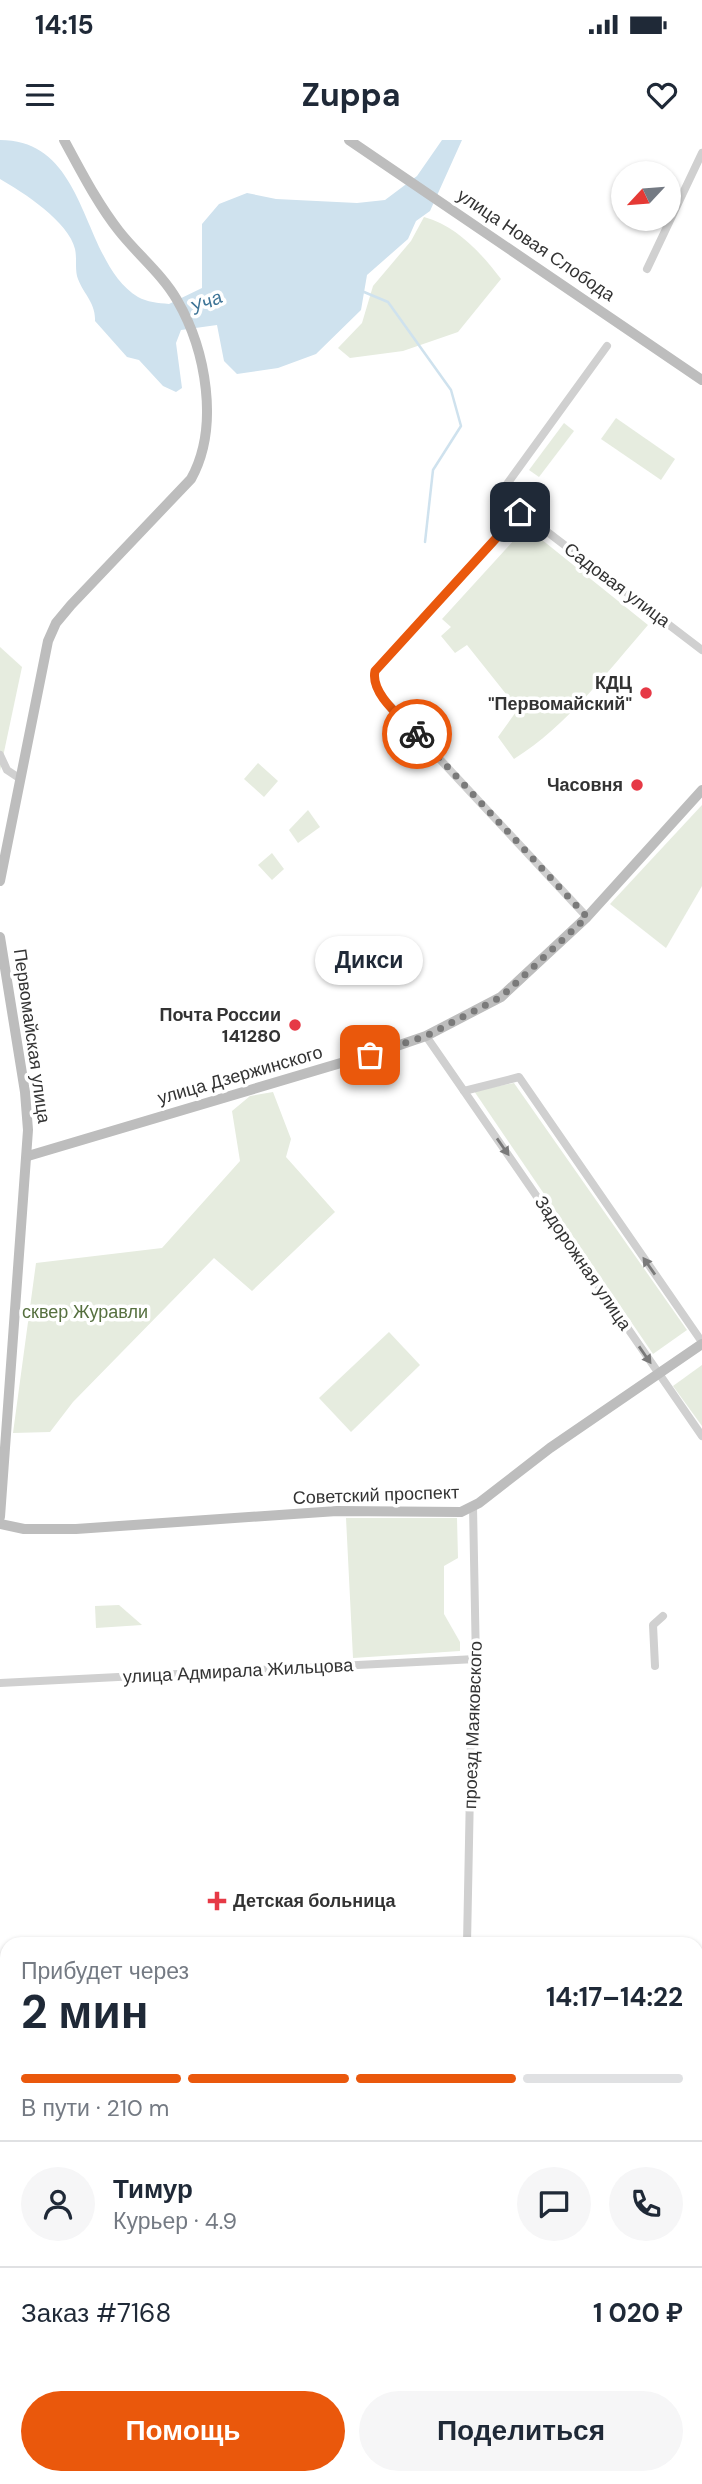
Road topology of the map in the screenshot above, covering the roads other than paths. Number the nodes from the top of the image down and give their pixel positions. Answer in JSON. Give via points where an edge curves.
{"nodes":[{"id":1,"x":64,"y":140,"type":"edge"},
{"id":2,"x":349,"y":140,"type":"edge"},
{"id":3,"x":702,"y":153,"type":"edge"},
{"id":4,"x":647,"y":269,"type":"dead end"},
{"id":5,"x":607,"y":346,"type":"dead end"},
{"id":6,"x":702,"y":380,"type":"edge"},
{"id":7,"x":520,"y":512,"type":"junction"},
{"id":8,"x":702,"y":650,"type":"edge"},
{"id":9,"x":0,"y":755,"type":"edge"},
{"id":10,"x":19,"y":778,"type":"junction"},
{"id":11,"x":702,"y":790,"type":"edge"},
{"id":12,"x":0,"y":881,"type":"edge"},
{"id":13,"x":587,"y":917,"type":"junction"},
{"id":14,"x":0,"y":937,"type":"edge"},
{"id":15,"x":426,"y":1036,"type":"junction"},
{"id":16,"x":464,"y":1091,"type":"junction"},
{"id":17,"x":28,"y":1156,"type":"junction"},
{"id":18,"x":702,"y":1343,"type":"edge"},
{"id":19,"x":659,"y":1374,"type":"junction"},
{"id":20,"x":702,"y":1436,"type":"edge"},
{"id":21,"x":474,"y":1506,"type":"junction"},
{"id":22,"x":0,"y":1517,"type":"edge"},
{"id":23,"x":0,"y":1524,"type":"edge"},
{"id":24,"x":663,"y":1616,"type":"dead end"},
{"id":25,"x":476,"y":1659,"type":"junction"},
{"id":26,"x":655,"y":1666,"type":"dead end"},
{"id":27,"x":0,"y":1683,"type":"edge"},
{"id":28,"x":467,"y":1937,"type":"edge"}],
"edges":[{"from":1,"to":10,"type":"main road","via":[[118,230],[177,299],[195,340],[207,406],[201,461],[191,479],[56,623],[43,658]]},
{"from":2,"to":6,"type":"main road","name":"улица Новая Слобода"},
{"from":3,"to":4,"type":"street"},
{"from":5,"to":7,"type":"street","name":"Садовая улица","via":[[499,495]]},
{"from":7,"to":8,"type":"street","name":"Садовая улица"},
{"from":7,"to":13,"type":"street","via":[[375,671],[373,680],[405,722]]},
{"from":9,"to":10,"type":"street","via":[[7,770]]},
{"from":10,"to":12,"type":"main road"},
{"from":11,"to":13,"type":"main road","name":"улица Дзержинского"},
{"from":13,"to":15,"type":"main road","name":"улица Дзержинского","via":[[501,997]]},
{"from":14,"to":17,"type":"main road","name":"Первомайская улица","via":[[25,1092]]},
{"from":15,"to":16,"type":"street","name":"Задорожная улица"},
{"from":15,"to":17,"type":"main road","name":"улица Дзержинского"},
{"from":18,"to":16,"type":"street","one_way":true,"via":[[519,1076]]},
{"from":16,"to":19,"type":"street","name":"Задорожная улица","one_way":true},
{"from":17,"to":22,"type":"main road","name":"Первомайская улица"},
{"from":18,"to":19,"type":"main road","name":"Советский проспект"},
{"from":19,"to":20,"type":"street","name":"Задорожная улица"},
{"from":19,"to":21,"type":"main road","name":"Советский проспект"},
{"from":21,"to":23,"type":"main road","name":"Советский проспект","via":[[461,1512],[337,1511],[98,1528],[24,1529]]},
{"from":21,"to":25,"type":"street","name":"проезд Маяковского"},
{"from":24,"to":26,"type":"street","via":[[653,1625]]},
{"from":25,"to":27,"type":"street","name":"улица Адмирала Жильцова"},
{"from":25,"to":28,"type":"street","name":"проезд Маяковского"}]}
